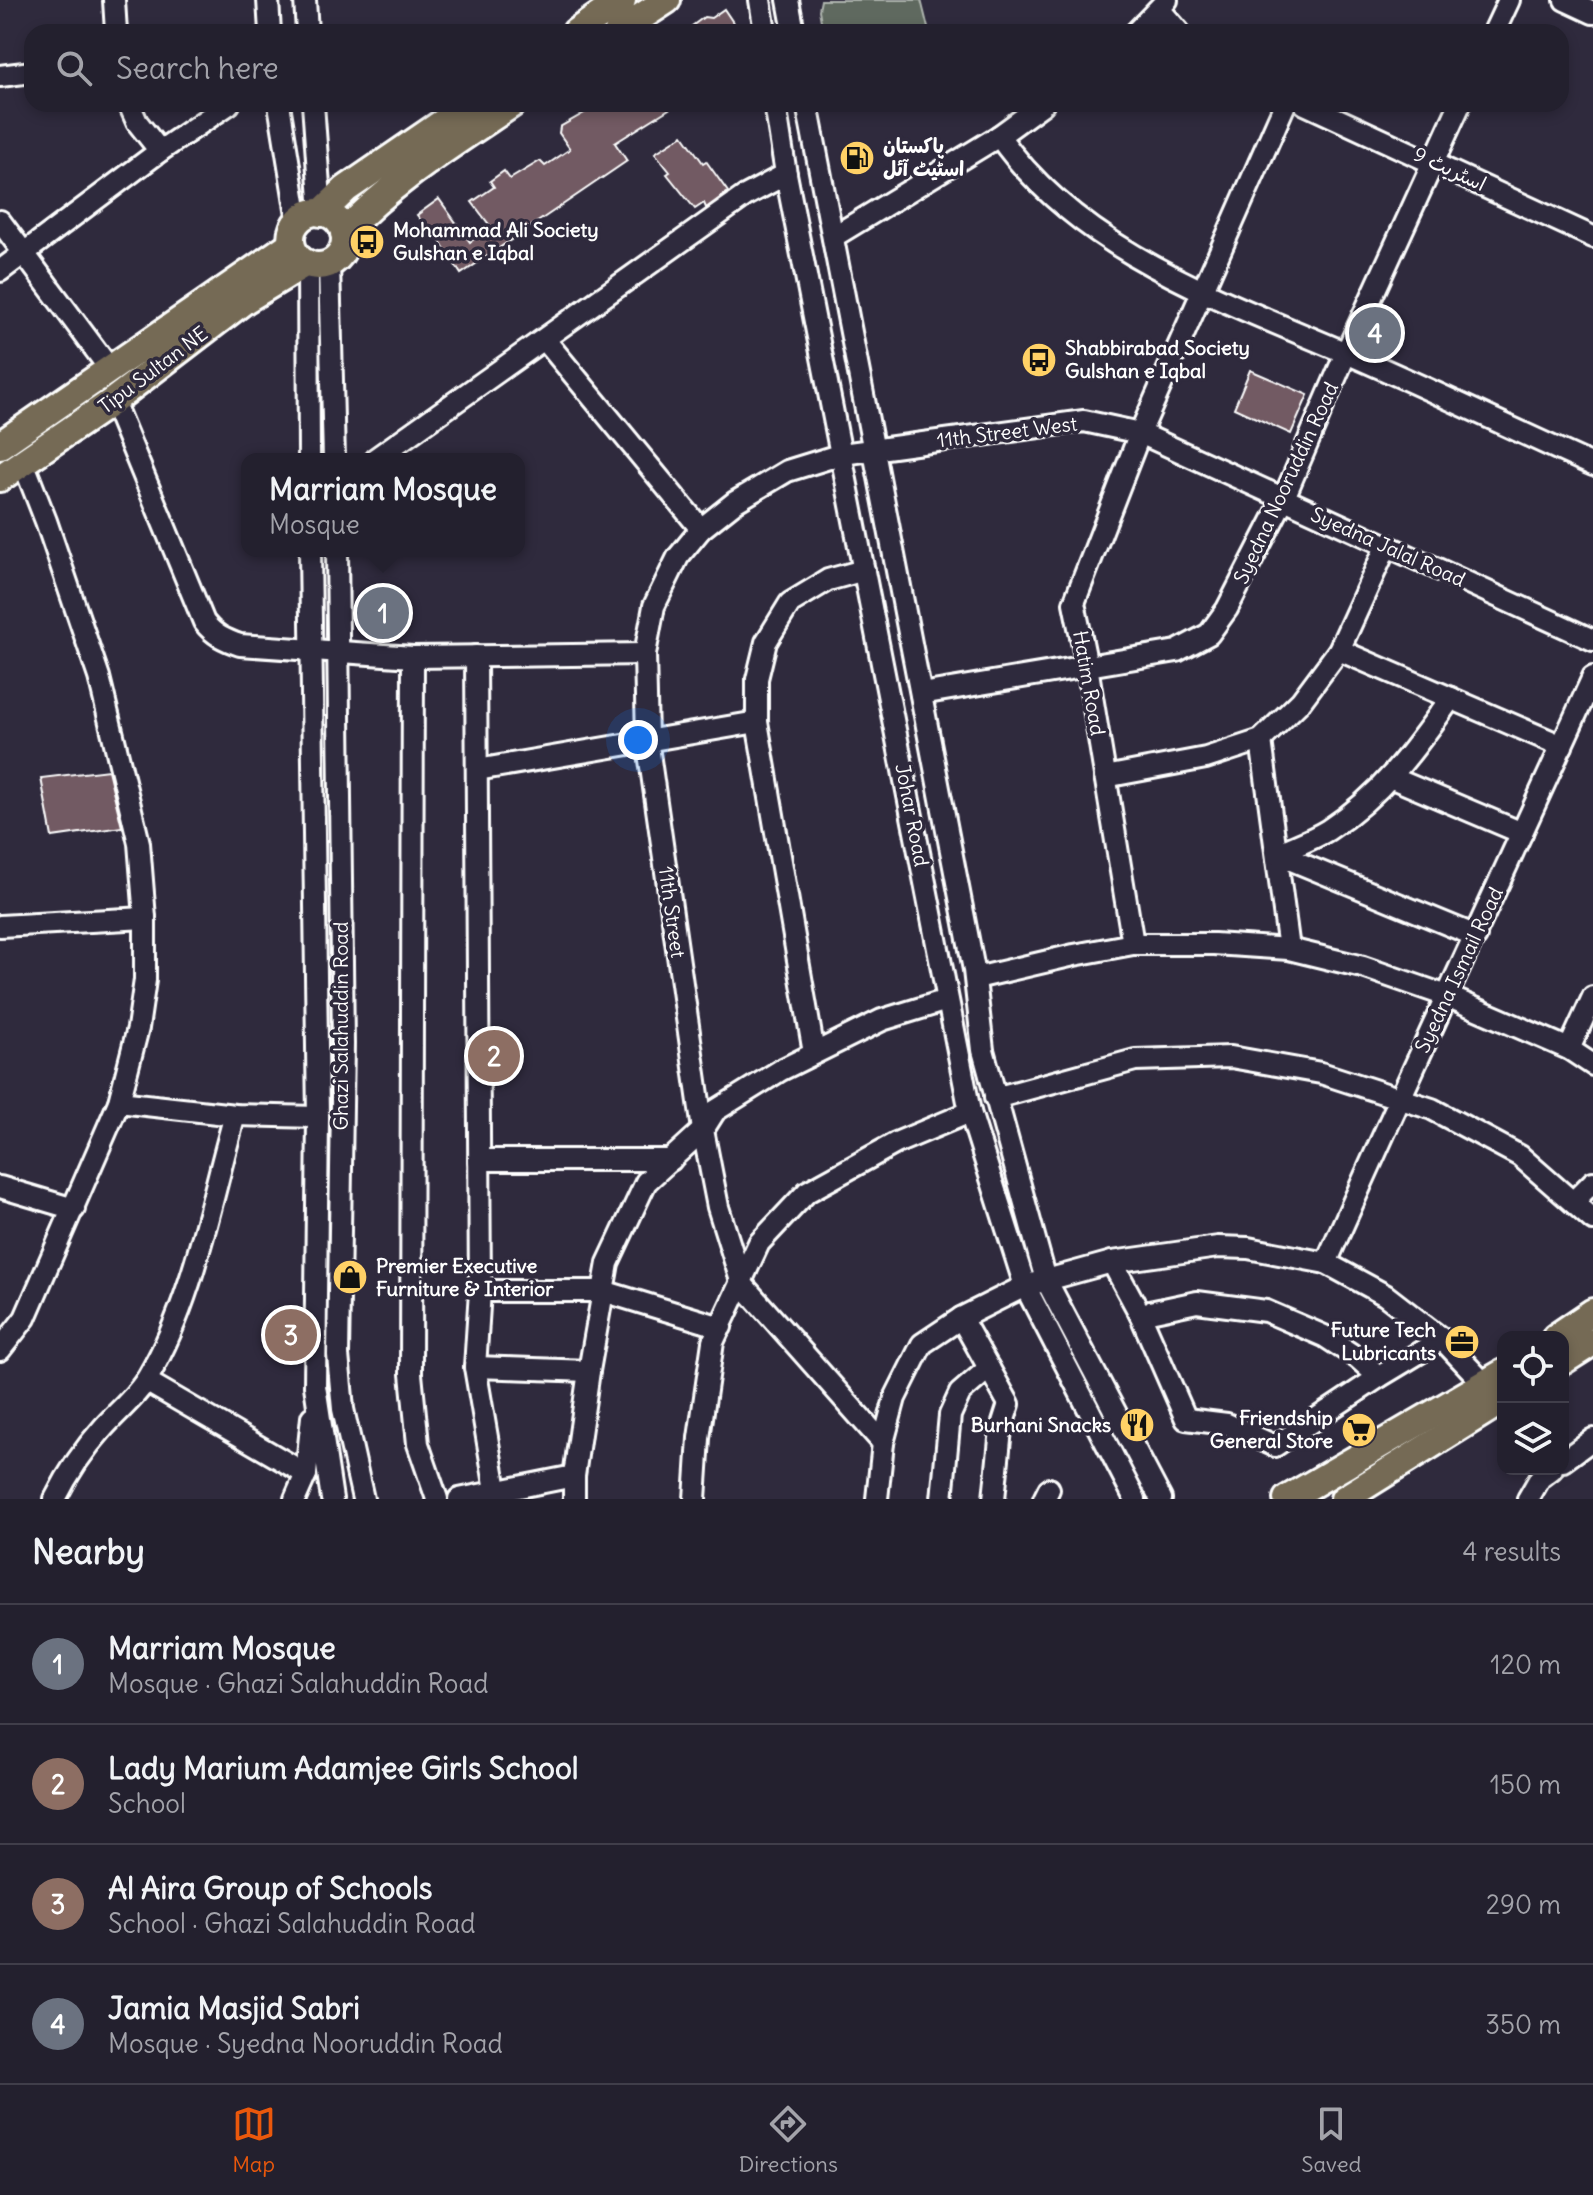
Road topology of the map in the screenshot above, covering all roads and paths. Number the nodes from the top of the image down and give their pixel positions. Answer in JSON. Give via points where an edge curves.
{"nodes":[{"id":1,"x":114,"y":0,"type":"edge"},
{"id":2,"x":268,"y":0,"type":"edge"},
{"id":3,"x":305,"y":0,"type":"edge"},
{"id":4,"x":622,"y":0,"type":"edge"},
{"id":5,"x":667,"y":0,"type":"edge"},
{"id":6,"x":760,"y":0,"type":"edge"},
{"id":7,"x":788,"y":0,"type":"edge"},
{"id":8,"x":1509,"y":0,"type":"edge"},
{"id":9,"x":1565,"y":0,"type":"edge"},
{"id":10,"x":1163,"y":5,"type":"edge"},
{"id":11,"x":1593,"y":13,"type":"edge"},
{"id":12,"x":116,"y":24,"type":"edge"},
{"id":13,"x":270,"y":24,"type":"edge"},
{"id":14,"x":306,"y":24,"type":"edge"},
{"id":15,"x":588,"y":24,"type":"edge"},
{"id":16,"x":630,"y":24,"type":"edge"},
{"id":17,"x":764,"y":24,"type":"edge"},
{"id":18,"x":792,"y":24,"type":"edge"},
{"id":19,"x":1144,"y":24,"type":"edge"},
{"id":20,"x":1174,"y":24,"type":"edge"},
{"id":21,"x":1498,"y":24,"type":"edge"},
{"id":22,"x":24,"y":73,"type":"edge"},
{"id":23,"x":0,"y":76,"type":"edge"},
{"id":24,"x":133,"y":112,"type":"edge"},
{"id":25,"x":217,"y":112,"type":"edge"},
{"id":26,"x":281,"y":112,"type":"edge"},
{"id":27,"x":313,"y":112,"type":"edge"},
{"id":28,"x":458,"y":112,"type":"edge"},
{"id":29,"x":500,"y":112,"type":"edge"},
{"id":30,"x":776,"y":112,"type":"edge"},
{"id":31,"x":809,"y":112,"type":"edge"},
{"id":32,"x":1032,"y":112,"type":"edge"},
{"id":33,"x":1281,"y":112,"type":"edge"},
{"id":34,"x":1323,"y":112,"type":"edge"},
{"id":35,"x":1456,"y":112,"type":"edge"},
{"id":36,"x":999,"y":136,"type":"junction"},
{"id":37,"x":160,"y":151,"type":"junction"},
{"id":38,"x":1433,"y":162,"type":"junction"},
{"id":39,"x":786,"y":174,"type":"junction"},
{"id":40,"x":0,"y":221,"type":"edge"},
{"id":41,"x":833,"y":237,"type":"junction"},
{"id":42,"x":1593,"y":237,"type":"edge"},
{"id":43,"x":309,"y":245,"type":"junction"},
{"id":44,"x":25,"y":253,"type":"junction"},
{"id":45,"x":0,"y":271,"type":"edge"},
{"id":46,"x":1202,"y":293,"type":"junction"},
{"id":47,"x":545,"y":340,"type":"junction"},
{"id":48,"x":1346,"y":353,"type":"junction"},
{"id":49,"x":109,"y":368,"type":"junction"},
{"id":50,"x":113,"y":401,"type":"junction"},
{"id":51,"x":1140,"y":433,"type":"junction"},
{"id":52,"x":0,"y":445,"type":"edge"},
{"id":53,"x":873,"y":451,"type":"junction"},
{"id":54,"x":309,"y":453,"type":"edge"},
{"id":55,"x":333,"y":453,"type":"edge"},
{"id":56,"x":384,"y":453,"type":"edge"},
{"id":57,"x":842,"y":454,"type":"junction"},
{"id":58,"x":23,"y":462,"type":"junction"},
{"id":59,"x":1593,"y":465,"type":"edge"},
{"id":60,"x":0,"y":478,"type":"edge"},
{"id":61,"x":1283,"y":500,"type":"junction"},
{"id":62,"x":701,"y":529,"type":"junction"},
{"id":63,"x":1387,"y":545,"type":"junction"},
{"id":64,"x":310,"y":557,"type":"edge"},
{"id":65,"x":337,"y":557,"type":"edge"},
{"id":66,"x":864,"y":570,"type":"junction"},
{"id":67,"x":1593,"y":640,"type":"edge"},
{"id":68,"x":312,"y":648,"type":"junction"},
{"id":69,"x":1339,"y":650,"type":"junction"},
{"id":70,"x":339,"y":651,"type":"junction"},
{"id":71,"x":645,"y":654,"type":"junction"},
{"id":72,"x":476,"y":656,"type":"junction"},
{"id":73,"x":413,"y":657,"type":"junction"},
{"id":74,"x":1087,"y":666,"type":"junction"},
{"id":75,"x":1593,"y":677,"type":"edge"},
{"id":76,"x":887,"y":682,"type":"junction"},
{"id":77,"x":920,"y":684,"type":"junction"},
{"id":78,"x":1451,"y":698,"type":"junction"},
{"id":79,"x":757,"y":722,"type":"junction"},
{"id":80,"x":647,"y":739,"type":"junction"},
{"id":81,"x":1261,"y":740,"type":"junction"},
{"id":82,"x":1562,"y":746,"type":"junction"},
{"id":83,"x":477,"y":770,"type":"junction"},
{"id":84,"x":1105,"y":777,"type":"junction"},
{"id":85,"x":1390,"y":777,"type":"junction"},
{"id":86,"x":1522,"y":833,"type":"junction"},
{"id":87,"x":1277,"y":854,"type":"junction"},
{"id":88,"x":145,"y":918,"type":"junction"},
{"id":89,"x":0,"y":926,"type":"edge"},
{"id":90,"x":1476,"y":936,"type":"junction"},
{"id":91,"x":1133,"y":944,"type":"junction"},
{"id":92,"x":1289,"y":949,"type":"junction"},
{"id":93,"x":975,"y":974,"type":"junction"},
{"id":94,"x":943,"y":979,"type":"junction"},
{"id":95,"x":1447,"y":996,"type":"junction"},
{"id":96,"x":1593,"y":997,"type":"edge"},
{"id":97,"x":947,"y":1000,"type":"junction"},
{"id":98,"x":1569,"y":1049,"type":"junction"},
{"id":99,"x":814,"y":1053,"type":"junction"},
{"id":100,"x":1591,"y":1061,"type":"edge"},
{"id":101,"x":995,"y":1098,"type":"junction"},
{"id":102,"x":1399,"y":1099,"type":"junction"},
{"id":103,"x":119,"y":1102,"type":"junction"},
{"id":104,"x":970,"y":1112,"type":"junction"},
{"id":105,"x":235,"y":1115,"type":"junction"},
{"id":106,"x":318,"y":1117,"type":"junction"},
{"id":107,"x":703,"y":1130,"type":"junction"},
{"id":108,"x":479,"y":1160,"type":"junction"},
{"id":109,"x":671,"y":1160,"type":"junction"},
{"id":110,"x":1593,"y":1182,"type":"edge"},
{"id":111,"x":0,"y":1187,"type":"edge"},
{"id":112,"x":1573,"y":1202,"type":"junction"},
{"id":113,"x":74,"y":1209,"type":"junction"},
{"id":114,"x":1593,"y":1220,"type":"edge"},
{"id":115,"x":1112,"y":1262,"type":"junction"},
{"id":116,"x":1326,"y":1263,"type":"junction"},
{"id":117,"x":1046,"y":1280,"type":"junction"},
{"id":118,"x":742,"y":1284,"type":"junction"},
{"id":119,"x":1025,"y":1286,"type":"junction"},
{"id":120,"x":480,"y":1291,"type":"junction"},
{"id":121,"x":603,"y":1291,"type":"junction"},
{"id":122,"x":1593,"y":1312,"type":"edge"},
{"id":123,"x":1140,"y":1314,"type":"junction"},
{"id":124,"x":961,"y":1318,"type":"junction"},
{"id":125,"x":721,"y":1327,"type":"junction"},
{"id":126,"x":1565,"y":1331,"type":"edge"},
{"id":127,"x":1442,"y":1339,"type":"junction"},
{"id":128,"x":1593,"y":1342,"type":"edge"},
{"id":129,"x":0,"y":1350,"type":"edge"},
{"id":130,"x":1569,"y":1357,"type":"edge"},
{"id":131,"x":475,"y":1367,"type":"junction"},
{"id":132,"x":989,"y":1368,"type":"junction"},
{"id":133,"x":589,"y":1371,"type":"junction"},
{"id":134,"x":1379,"y":1377,"type":"junction"},
{"id":135,"x":146,"y":1381,"type":"junction"},
{"id":136,"x":315,"y":1386,"type":"junction"},
{"id":137,"x":1497,"y":1389,"type":"edge"},
{"id":138,"x":1497,"y":1391,"type":"edge"},
{"id":139,"x":1497,"y":1391,"type":"edge"},
{"id":140,"x":1593,"y":1439,"type":"edge"},
{"id":141,"x":883,"y":1443,"type":"junction"},
{"id":142,"x":1569,"y":1457,"type":"edge"},
{"id":143,"x":306,"y":1474,"type":"junction"},
{"id":144,"x":1544,"y":1475,"type":"edge"},
{"id":145,"x":574,"y":1476,"type":"junction"},
{"id":146,"x":496,"y":1490,"type":"junction"},
{"id":147,"x":55,"y":1499,"type":"edge"},
{"id":148,"x":295,"y":1499,"type":"edge"},
{"id":149,"x":332,"y":1499,"type":"edge"},
{"id":150,"x":363,"y":1499,"type":"edge"},
{"id":151,"x":437,"y":1499,"type":"edge"},
{"id":152,"x":459,"y":1499,"type":"edge"},
{"id":153,"x":574,"y":1499,"type":"edge"},
{"id":154,"x":695,"y":1499,"type":"edge"},
{"id":155,"x":877,"y":1499,"type":"edge"},
{"id":156,"x":942,"y":1499,"type":"edge"},
{"id":157,"x":994,"y":1499,"type":"edge"},
{"id":158,"x":1135,"y":1499,"type":"edge"},
{"id":159,"x":1161,"y":1499,"type":"edge"},
{"id":160,"x":1287,"y":1499,"type":"edge"},
{"id":161,"x":1344,"y":1499,"type":"edge"},
{"id":162,"x":1528,"y":1499,"type":"edge"}],
"edges":[{"from":1,"to":12,"type":"street"},
{"from":2,"to":13,"type":"street"},
{"from":3,"to":14,"type":"street"},
{"from":4,"to":15,"type":"main road"},
{"from":5,"to":16,"type":"main road"},
{"from":6,"to":17,"type":"street"},
{"from":7,"to":18,"type":"street"},
{"from":8,"to":21,"type":"street"},
{"from":9,"to":11,"type":"street"},
{"from":10,"to":19,"type":"street"},
{"from":10,"to":20,"type":"street"},
{"from":22,"to":23,"type":"street"},
{"from":24,"to":37,"type":"street"},
{"from":25,"to":37,"type":"street"},
{"from":26,"to":43,"type":"street"},
{"from":27,"to":43,"type":"street"},
{"from":28,"to":43,"type":"main road","via":[[346,189]]},
{"from":29,"to":43,"type":"main road","via":[[424,163],[365,209],[344,233],[336,219]]},
{"from":30,"to":39,"type":"street","name":"Johar Road"},
{"from":31,"to":41,"type":"street","name":"Johar Road"},
{"from":32,"to":36,"type":"street"},
{"from":33,"to":46,"type":"street","name":"Hatim Road"},
{"from":34,"to":38,"type":"street","name":"اسٹریٹ 9"},
{"from":35,"to":38,"type":"street","name":"Syedna Nooruddin Road"},
{"from":36,"to":41,"type":"street"},
{"from":36,"to":46,"type":"street","via":[[1047,194],[1103,235]]},
{"from":37,"to":44,"type":"street"},
{"from":38,"to":42,"type":"street","name":"اسٹریٹ 9"},
{"from":38,"to":48,"type":"street","name":"Syedna Nooruddin Road"},
{"from":39,"to":47,"type":"street","via":[[745,196]]},
{"from":39,"to":57,"type":"street","name":"Johar Road"},
{"from":40,"to":44,"type":"street"},
{"from":41,"to":53,"type":"street","name":"Johar Road"},
{"from":43,"to":49,"type":"main road"},
{"from":43,"to":50,"type":"main road","name":"Tipu Sultan NE"},
{"from":43,"to":54,"type":"street"},
{"from":43,"to":55,"type":"street"},
{"from":44,"to":45,"type":"street"},
{"from":44,"to":49,"type":"street"},
{"from":46,"to":48,"type":"street"},
{"from":46,"to":51,"type":"street","name":"Hatim Road"},
{"from":47,"to":56,"type":"street"},
{"from":47,"to":62,"type":"street"},
{"from":48,"to":59,"type":"street"},
{"from":48,"to":61,"type":"street","name":"Syedna Nooruddin Road"},
{"from":49,"to":52,"type":"main road"},
{"from":50,"to":58,"type":"main road","name":"Tipu Sultan NE"},
{"from":50,"to":68,"type":"street","via":[[212,633],[240,645]]},
{"from":51,"to":53,"type":"street","name":"11th Street West","via":[[1084,421]]},
{"from":51,"to":61,"type":"street","name":"Syedna Jalal Road"},
{"from":51,"to":74,"type":"street","name":"Hatim Road","via":[[1074,603]]},
{"from":53,"to":57,"type":"street","name":"11th Street"},
{"from":53,"to":77,"type":"street","name":"Johar Road"},
{"from":57,"to":62,"type":"street","name":"11th Street","via":[[787,471]]},
{"from":57,"to":66,"type":"street","name":"Johar Road"},
{"from":58,"to":60,"type":"main road","name":"Tipu Sultan NE"},
{"from":58,"to":88,"type":"street","via":[[99,677],[139,843]]},
{"from":61,"to":63,"type":"street","name":"Syedna Jalal Road"},
{"from":61,"to":74,"type":"street","name":"Syedna Nooruddin Road","via":[[1209,634],[1177,651]]},
{"from":62,"to":71,"type":"street","name":"11th Street","via":[[678,557],[654,606]]},
{"from":63,"to":67,"type":"street","name":"Syedna Jalal Road"},
{"from":63,"to":69,"type":"street"},
{"from":64,"to":68,"type":"street","name":"Ghazi Salahuddin Road"},
{"from":65,"to":70,"type":"street","name":"Ghazi Salahuddin Road"},
{"from":66,"to":76,"type":"street","name":"Johar Road"},
{"from":66,"to":79,"type":"street","via":[[828,580],[790,603],[766,642],[757,679]]},
{"from":68,"to":70,"type":"street"},
{"from":68,"to":106,"type":"street","name":"Ghazi Salahuddin Road"},
{"from":69,"to":78,"type":"street"},
{"from":69,"to":81,"type":"street","via":[[1301,701]]},
{"from":70,"to":73,"type":"street"},
{"from":70,"to":150,"type":"street","name":"Ghazi Salahuddin Road","via":[[343,1044],[338,1355],[343,1409]]},
{"from":71,"to":72,"type":"street"},
{"from":71,"to":80,"type":"street","name":"11th Street"},
{"from":72,"to":73,"type":"street"},
{"from":72,"to":83,"type":"street"},
{"from":73,"to":151,"type":"street","via":[[411,1374],[418,1444]]},
{"from":74,"to":77,"type":"street","name":"Syedna Nooruddin Road"},
{"from":74,"to":84,"type":"street","name":"Hatim Road"},
{"from":75,"to":82,"type":"street","name":"Syedna Ismail Road"},
{"from":76,"to":77,"type":"street","name":"Syedna Nooruddin Road"},
{"from":76,"to":94,"type":"street","name":"Johar Road"},
{"from":77,"to":93,"type":"street","name":"Johar Road"},
{"from":78,"to":82,"type":"street"},
{"from":78,"to":85,"type":"street"},
{"from":79,"to":80,"type":"street"},
{"from":79,"to":99,"type":"street"},
{"from":80,"to":83,"type":"street"},
{"from":80,"to":107,"type":"street","name":"11th Street"},
{"from":81,"to":84,"type":"street","via":[[1206,758]]},
{"from":81,"to":87,"type":"street"},
{"from":82,"to":86,"type":"street","name":"Syedna Ismail Road"},
{"from":83,"to":108,"type":"street"},
{"from":84,"to":91,"type":"street","name":"Hatim Road"},
{"from":85,"to":86,"type":"street"},
{"from":85,"to":87,"type":"street","via":[[1325,832]]},
{"from":86,"to":90,"type":"street","name":"Syedna Ismail Road"},
{"from":87,"to":90,"type":"street"},
{"from":87,"to":92,"type":"street"},
{"from":88,"to":89,"type":"street"},
{"from":88,"to":103,"type":"street","via":[[138,1028]]},
{"from":90,"to":95,"type":"street","name":"Syedna Ismail Road"},
{"from":91,"to":92,"type":"street"},
{"from":91,"to":93,"type":"street"},
{"from":92,"to":95,"type":"street"},
{"from":93,"to":94,"type":"street"},
{"from":93,"to":101,"type":"street","name":"Johar Road","via":[[983,1050]]},
{"from":94,"to":97,"type":"street","name":"Johar Road"},
{"from":95,"to":98,"type":"street"},
{"from":95,"to":102,"type":"street","name":"Syedna Ismail Road"},
{"from":96,"to":98,"type":"street"},
{"from":97,"to":99,"type":"street","via":[[882,1020]]},
{"from":97,"to":104,"type":"street","name":"Johar Road"},
{"from":98,"to":100,"type":"street"},
{"from":99,"to":107,"type":"street","via":[[715,1111]]},
{"from":101,"to":102,"type":"street","via":[[1135,1060],[1231,1057],[1321,1073]]},
{"from":101,"to":117,"type":"street","name":"Johar Road"},
{"from":102,"to":112,"type":"street","via":[[1432,1109],[1520,1156]]},
{"from":102,"to":116,"type":"street","name":"Syedna Ismail Road"},
{"from":103,"to":105,"type":"street"},
{"from":103,"to":113,"type":"street"},
{"from":104,"to":118,"type":"street","via":[[896,1143],[807,1192],[759,1243]]},
{"from":104,"to":119,"type":"street","name":"Johar Road"},
{"from":105,"to":106,"type":"street"},
{"from":105,"to":135,"type":"street","via":[[171,1336]]},
{"from":106,"to":136,"type":"street","name":"Ghazi Salahuddin Road"},
{"from":107,"to":109,"type":"street"},
{"from":107,"to":118,"type":"street","name":"11th Street","via":[[718,1207]]},
{"from":108,"to":109,"type":"street"},
{"from":108,"to":120,"type":"street"},
{"from":109,"to":121,"type":"street","via":[[646,1182],[608,1263]]},
{"from":110,"to":112,"type":"street"},
{"from":111,"to":113,"type":"street"},
{"from":112,"to":114,"type":"street"},
{"from":113,"to":129,"type":"street","via":[[25,1318]]},
{"from":115,"to":116,"type":"street","via":[[1218,1247]]},
{"from":115,"to":117,"type":"street"},
{"from":115,"to":123,"type":"street"},
{"from":116,"to":127,"type":"street","via":[[1385,1295]]},
{"from":117,"to":119,"type":"street"},
{"from":117,"to":159,"type":"street","name":"Johar Road"},
{"from":118,"to":125,"type":"street"},
{"from":118,"to":141,"type":"street","name":"11th Street"},
{"from":119,"to":124,"type":"street"},
{"from":119,"to":158,"type":"street","name":"Johar Road"},
{"from":120,"to":121,"type":"street"},
{"from":120,"to":131,"type":"street"},
{"from":121,"to":125,"type":"street"},
{"from":121,"to":133,"type":"street"},
{"from":122,"to":126,"type":"main road"},
{"from":123,"to":134,"type":"street","via":[[1197,1302],[1266,1311],[1324,1336]]},
{"from":123,"to":134,"type":"street","via":[[1186,1419],[1227,1424],[1275,1446]]},
{"from":124,"to":132,"type":"street"},
{"from":124,"to":141,"type":"street","via":[[922,1344],[895,1398]]},
{"from":125,"to":154,"type":"street","via":[[713,1342]]},
{"from":127,"to":134,"type":"street"},
{"from":127,"to":137,"type":"street"},
{"from":128,"to":130,"type":"main road"},
{"from":131,"to":133,"type":"street"},
{"from":131,"to":146,"type":"street"},
{"from":132,"to":156,"type":"street","via":[[960,1393],[950,1415]]},
{"from":132,"to":157,"type":"street","via":[[1009,1404],[1001,1429]]},
{"from":133,"to":145,"type":"street"},
{"from":135,"to":143,"type":"street"},
{"from":135,"to":147,"type":"street","via":[[100,1431]]},
{"from":136,"to":143,"type":"street"},
{"from":136,"to":149,"type":"street","name":"Ghazi Salahuddin Road"},
{"from":138,"to":160,"type":"main road"},
{"from":139,"to":161,"type":"main road"},
{"from":140,"to":142,"type":"street"},
{"from":141,"to":155,"type":"street"},
{"from":143,"to":148,"type":"street"},
{"from":144,"to":162,"type":"street"},
{"from":145,"to":146,"type":"street"},
{"from":145,"to":153,"type":"street"},
{"from":146,"to":152,"type":"street"}]}
